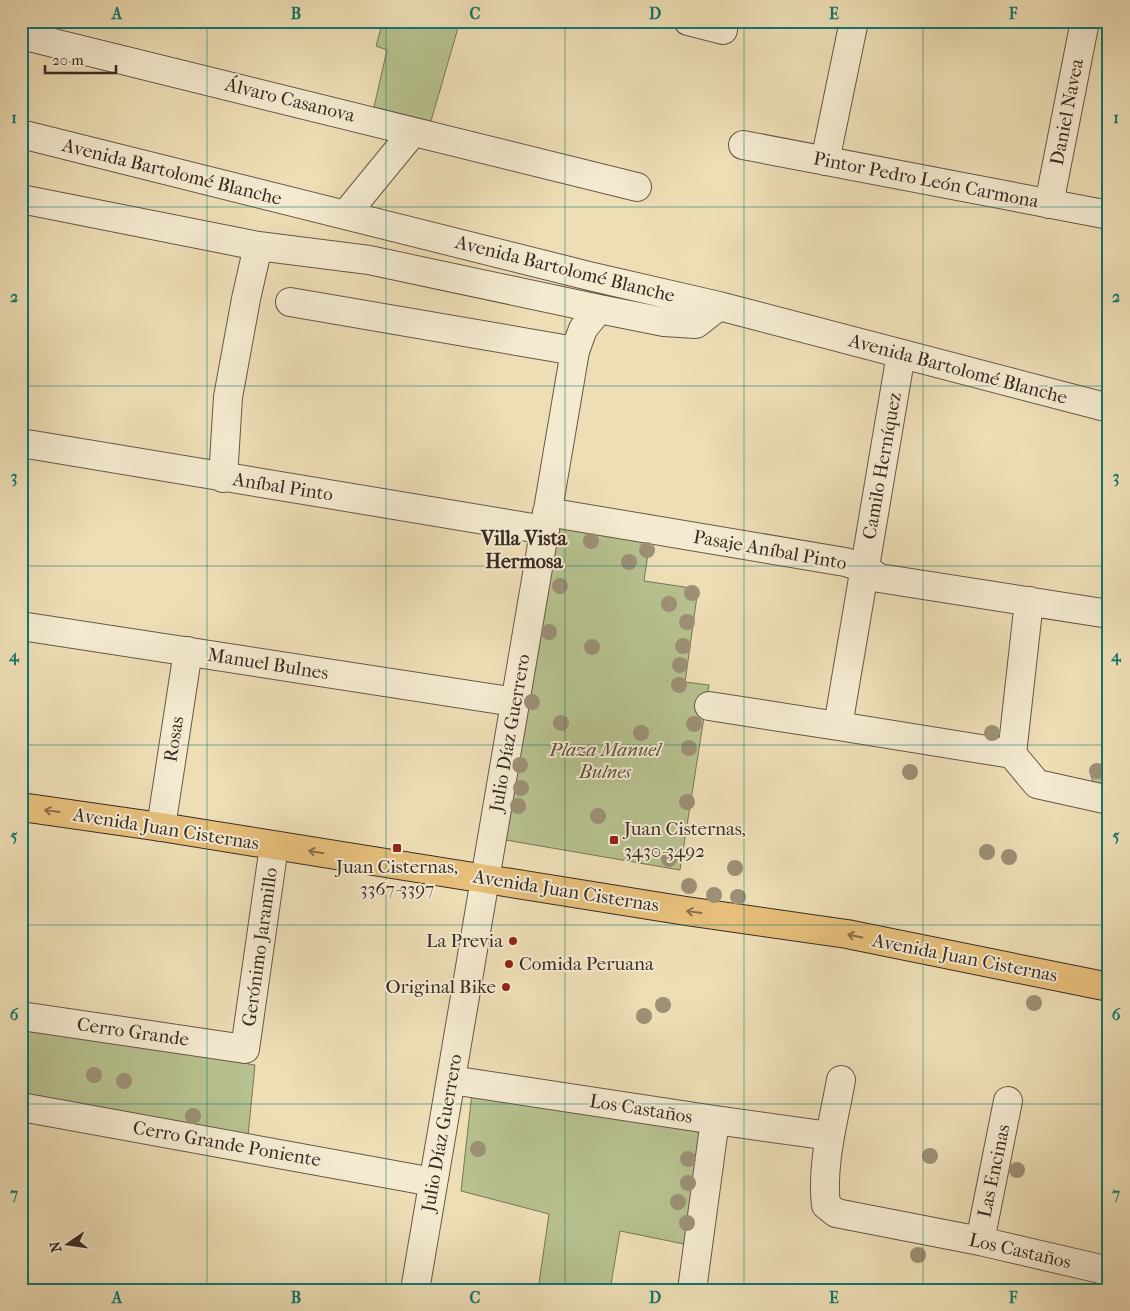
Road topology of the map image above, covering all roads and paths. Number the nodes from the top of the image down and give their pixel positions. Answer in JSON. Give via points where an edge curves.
{"nodes":[{"id":1,"x":688,"y":21,"type":"edge"},
{"id":2,"x":854,"y":21,"type":"edge"},
{"id":3,"x":1086,"y":21,"type":"edge"},
{"id":4,"x":723,"y":30,"type":"dead end"},
{"id":5,"x":21,"y":35,"type":"edge"},
{"id":6,"x":413,"y":132,"type":"junction"},
{"id":7,"x":21,"y":134,"type":"edge"},
{"id":8,"x":743,"y":145,"type":"dead end"},
{"id":9,"x":825,"y":161,"type":"junction"},
{"id":10,"x":638,"y":187,"type":"dead end"},
{"id":11,"x":21,"y":199,"type":"edge"},
{"id":12,"x":1048,"y":204,"type":"junction"},
{"id":13,"x":345,"y":215,"type":"junction"},
{"id":14,"x":1109,"y":215,"type":"edge"},
{"id":15,"x":258,"y":246,"type":"junction"},
{"id":16,"x":290,"y":302,"type":"dead end"},
{"id":17,"x":719,"y":306,"type":"junction"},
{"id":18,"x":599,"y":309,"type":"junction"},
{"id":19,"x":575,"y":351,"type":"junction"},
{"id":20,"x":901,"y":354,"type":"junction"},
{"id":21,"x":1109,"y":408,"type":"edge"},
{"id":22,"x":21,"y":443,"type":"edge"},
{"id":23,"x":223,"y":478,"type":"junction"},
{"id":24,"x":546,"y":521,"type":"junction"},
{"id":25,"x":864,"y":568,"type":"junction"},
{"id":26,"x":1029,"y":601,"type":"junction"},
{"id":27,"x":1109,"y":614,"type":"edge"},
{"id":28,"x":21,"y":626,"type":"edge"},
{"id":29,"x":188,"y":651,"type":"junction"},
{"id":30,"x":515,"y":702,"type":"junction"},
{"id":31,"x":709,"y":706,"type":"dead end"},
{"id":32,"x":838,"y":726,"type":"junction"},
{"id":33,"x":1012,"y":754,"type":"junction"},
{"id":34,"x":1109,"y":800,"type":"edge"},
{"id":35,"x":22,"y":812,"type":"edge"},
{"id":36,"x":161,"y":827,"type":"junction"},
{"id":37,"x":274,"y":846,"type":"junction"},
{"id":38,"x":485,"y":878,"type":"junction"},
{"id":39,"x":1109,"y":987,"type":"edge"},
{"id":40,"x":21,"y":1016,"type":"edge"},
{"id":41,"x":245,"y":1049,"type":"joint"},
{"id":42,"x":451,"y":1080,"type":"junction"},
{"id":43,"x":841,"y":1080,"type":"dead end"},
{"id":44,"x":1008,"y":1102,"type":"dead end"},
{"id":45,"x":21,"y":1107,"type":"edge"},
{"id":46,"x":715,"y":1120,"type":"junction"},
{"id":47,"x":830,"y":1136,"type":"junction"},
{"id":48,"x":433,"y":1182,"type":"junction"},
{"id":49,"x":980,"y":1241,"type":"junction"},
{"id":50,"x":1109,"y":1271,"type":"edge"},
{"id":51,"x":417,"y":1290,"type":"edge"},
{"id":52,"x":692,"y":1290,"type":"edge"}],
"edges":[{"from":1,"to":4,"type":"street"},
{"from":2,"to":9,"type":"street"},
{"from":3,"to":12,"type":"street","name":"Daniel Navea"},
{"from":5,"to":6,"type":"street","name":"Álvaro Casanova"},
{"from":6,"to":10,"type":"street","name":"Álvaro Casanova"},
{"from":6,"to":13,"type":"street"},
{"from":7,"to":13,"type":"street","name":"Avenida Bartolomé Blanche"},
{"from":8,"to":9,"type":"street","name":"Pintor Pedro León Carmona"},
{"from":9,"to":12,"type":"street","name":"Pintor Pedro León Carmona"},
{"from":11,"to":15,"type":"street","name":"Avenida Bartolomé Blanche"},
{"from":12,"to":14,"type":"street","name":"Pintor Pedro León Carmona"},
{"from":13,"to":17,"type":"street","name":"Avenida Bartolomé Blanche"},
{"from":15,"to":18,"type":"street","name":"Avenida Bartolomé Blanche","via":[[369,260]]},
{"from":15,"to":23,"type":"street","via":[[228,397]]},
{"from":16,"to":19,"type":"street"},
{"from":17,"to":18,"type":"street","via":[[696,324],[664,322]]},
{"from":17,"to":20,"type":"street","name":"Avenida Bartolomé Blanche"},
{"from":18,"to":19,"type":"street","name":"Julio Díaz Guerrero","via":[[583,329]]},
{"from":19,"to":24,"type":"street","name":"Julio Díaz Guerrero"},
{"from":20,"to":21,"type":"street","name":"Avenida Bartolomé Blanche"},
{"from":20,"to":25,"type":"street","name":"Camilo Herníquez"},
{"from":22,"to":23,"type":"street","name":"Aníbal Pinto"},
{"from":23,"to":24,"type":"street","name":"Aníbal Pinto"},
{"from":24,"to":25,"type":"street","name":"Pasaje Aníbal Pinto","via":[[845,562]]},
{"from":24,"to":30,"type":"street","name":"Julio Díaz Guerrero"},
{"from":25,"to":26,"type":"street","name":"Pasaje Aníbal Pinto","via":[[880,578]]},
{"from":25,"to":32,"type":"street","name":"Camilo Herníquez"},
{"from":26,"to":27,"type":"street","name":"Pasaje Aníbal Pinto"},
{"from":26,"to":33,"type":"street"},
{"from":28,"to":29,"type":"street","name":"Manuel Bulnes"},
{"from":29,"to":30,"type":"street","name":"Manuel Bulnes"},
{"from":29,"to":36,"type":"street","name":"Rosas"},
{"from":30,"to":38,"type":"street","name":"Julio Díaz Guerrero"},
{"from":31,"to":32,"type":"street"},
{"from":32,"to":33,"type":"street"},
{"from":33,"to":34,"type":"street","via":[[1037,784]]},
{"from":36,"to":35,"type":"main road","name":"Avenida Juan Cisternas","one_way":true},
{"from":36,"to":37,"type":"main road","name":"Avenida Juan Cisternas"},
{"from":38,"to":37,"type":"main road","name":"Avenida Juan Cisternas","one_way":true},
{"from":37,"to":41,"type":"street","name":"Gerónimo Jaramillo"},
{"from":39,"to":38,"type":"main road","name":"Avenida Juan Cisternas","one_way":true,"via":[[847,934]]},
{"from":38,"to":42,"type":"street","name":"Julio Díaz Guerrero"},
{"from":40,"to":41,"type":"street","name":"Cerro Grande"},
{"from":42,"to":46,"type":"street","name":"Los Castaños"},
{"from":42,"to":48,"type":"street","name":"Julio Díaz Guerrero"},
{"from":43,"to":47,"type":"street","name":"Los Castaños"},
{"from":44,"to":49,"type":"street","name":"Las Encinas"},
{"from":45,"to":48,"type":"street","name":"Cerro Grande Poniente"},
{"from":46,"to":47,"type":"street","name":"Los Castaños"},
{"from":46,"to":52,"type":"street"},
{"from":47,"to":49,"type":"street","name":"Los Castaños","via":[[824,1191],[826,1205],[836,1213]]},
{"from":48,"to":51,"type":"street","name":"Julio Díaz Guerrero"},
{"from":49,"to":50,"type":"street","name":"Los Castaños"}]}
